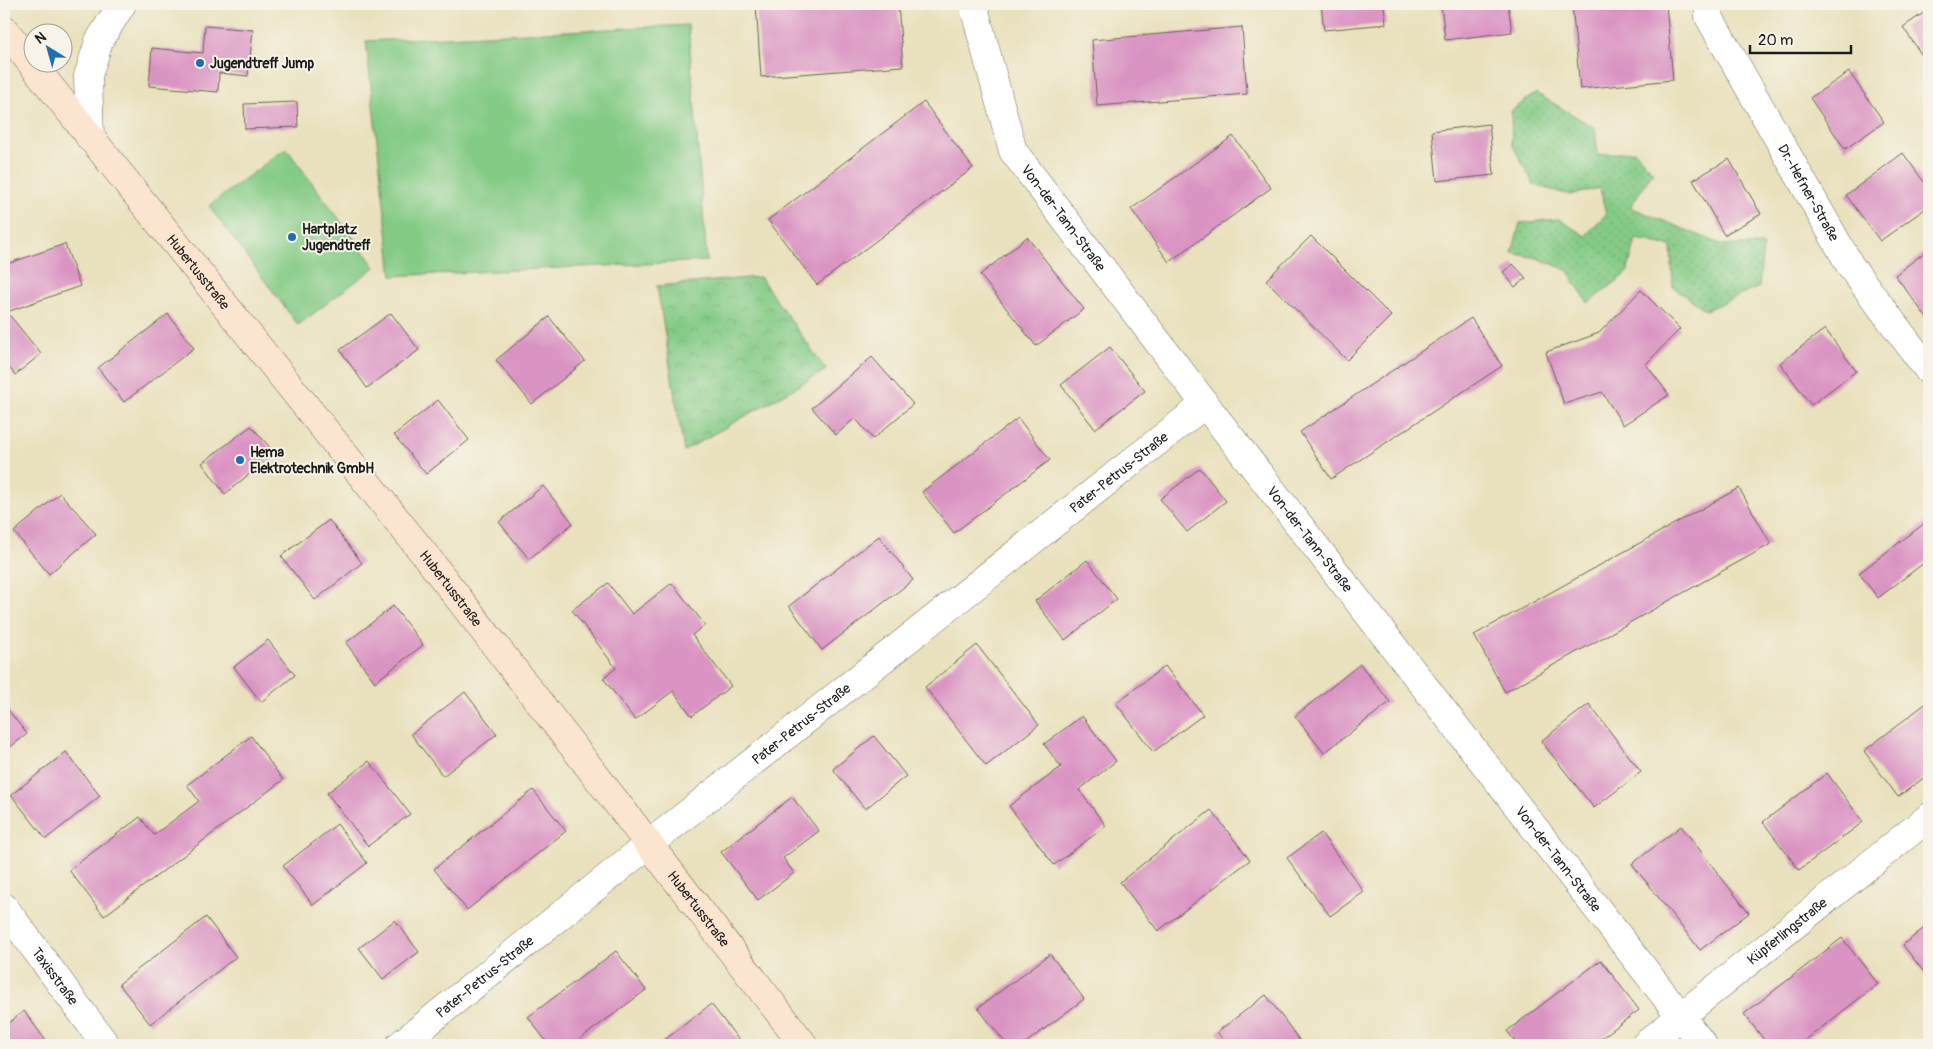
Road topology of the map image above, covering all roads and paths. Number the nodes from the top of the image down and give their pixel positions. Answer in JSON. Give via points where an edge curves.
{"nodes":[{"id":1,"x":122,"y":4,"type":"edge"},
{"id":2,"x":973,"y":4,"type":"edge"},
{"id":3,"x":1708,"y":4,"type":"edge"},
{"id":4,"x":4,"y":30,"type":"edge"},
{"id":5,"x":90,"y":138,"type":"junction"},
{"id":6,"x":1929,"y":371,"type":"edge"},
{"id":7,"x":1205,"y":404,"type":"junction"},
{"id":8,"x":1929,"y":817,"type":"edge"},
{"id":9,"x":649,"y":845,"type":"junction"},
{"id":10,"x":4,"y":907,"type":"edge"},
{"id":11,"x":1681,"y":1018,"type":"junction"},
{"id":12,"x":106,"y":1045,"type":"edge"},
{"id":13,"x":400,"y":1045,"type":"edge"},
{"id":14,"x":804,"y":1045,"type":"edge"},
{"id":15,"x":1645,"y":1045,"type":"edge"},
{"id":16,"x":1702,"y":1045,"type":"edge"}],
"edges":[{"from":1,"to":5,"type":"street","via":[[99,41],[88,76]]},
{"from":2,"to":7,"type":"street","name":"Von-der-Tann-Straße","via":[[1013,151]]},
{"from":3,"to":6,"type":"street","name":"Dr.-Hefner-Straße","via":[[1710,17],[1851,268]]},
{"from":4,"to":5,"type":"main road","name":"Hubertusstraße"},
{"from":5,"to":9,"type":"main road","name":"Hubertusstraße","via":[[429,560]]},
{"from":7,"to":9,"type":"street","name":"Pater-Petrus-Straße"},
{"from":7,"to":11,"type":"street","name":"Von-der-Tann-Straße"},
{"from":8,"to":11,"type":"street","name":"Küpferlingstraße"},
{"from":9,"to":13,"type":"street","name":"Pater-Petrus-Straße"},
{"from":9,"to":14,"type":"main road","name":"Hubertusstraße"},
{"from":10,"to":12,"type":"street","name":"Taxisstraße"},
{"from":11,"to":15,"type":"street","name":"Küpferlingstraße"},
{"from":11,"to":16,"type":"street","name":"Von-der-Tann-Straße"}]}
